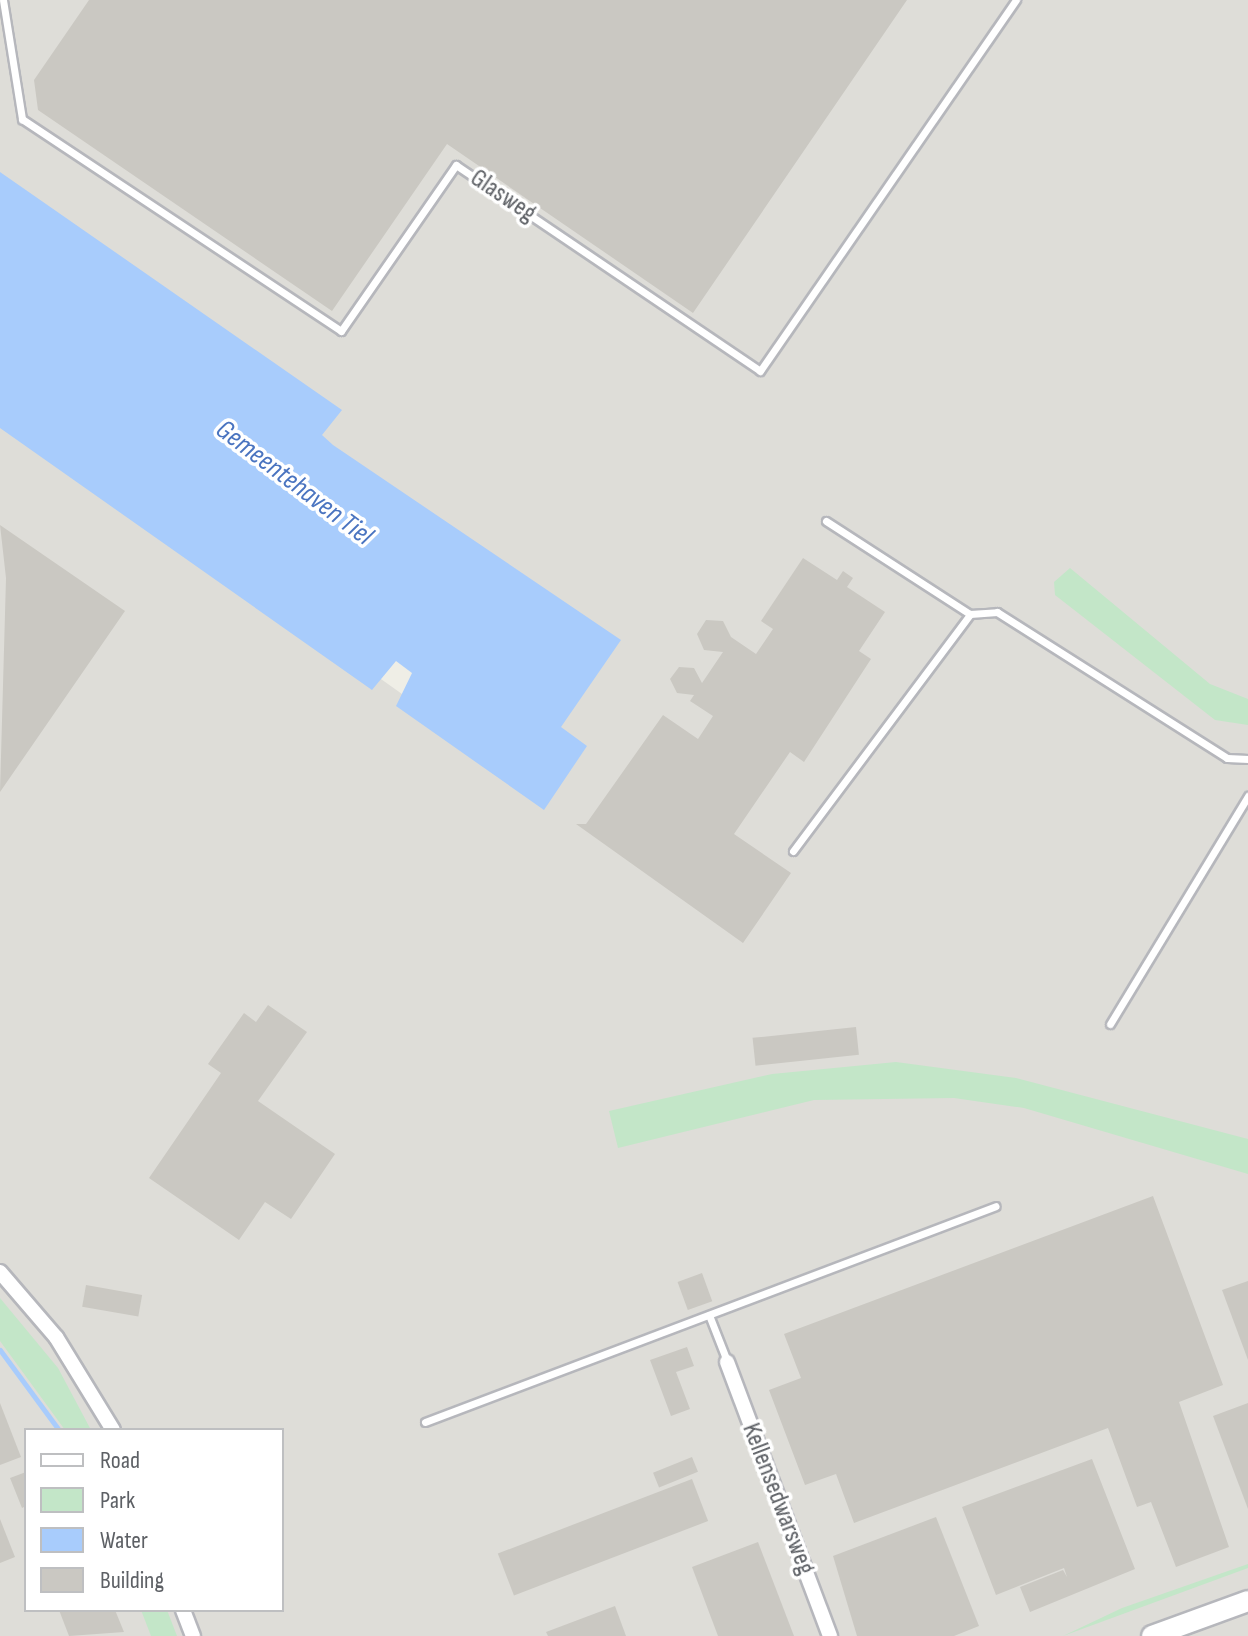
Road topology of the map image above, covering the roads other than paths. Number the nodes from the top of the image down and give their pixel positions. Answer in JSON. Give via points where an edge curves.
{"nodes":[{"id":1,"x":3,"y":0,"type":"edge"},
{"id":2,"x":1016,"y":0,"type":"edge"},
{"id":3,"x":826,"y":521,"type":"dead end"},
{"id":4,"x":970,"y":614,"type":"junction"},
{"id":5,"x":1248,"y":759,"type":"edge"},
{"id":6,"x":1248,"y":796,"type":"edge"},
{"id":7,"x":793,"y":851,"type":"dead end"},
{"id":8,"x":1110,"y":1024,"type":"dead end"},
{"id":9,"x":996,"y":1206,"type":"dead end"},
{"id":10,"x":0,"y":1272,"type":"edge"},
{"id":11,"x":709,"y":1315,"type":"junction"},
{"id":12,"x":727,"y":1362,"type":"joint"},
{"id":13,"x":425,"y":1422,"type":"dead end"},
{"id":14,"x":112,"y":1428,"type":"edge"},
{"id":15,"x":1248,"y":1601,"type":"edge"},
{"id":16,"x":184,"y":1612,"type":"edge"},
{"id":17,"x":193,"y":1636,"type":"edge"},
{"id":18,"x":830,"y":1636,"type":"edge"},
{"id":19,"x":1152,"y":1636,"type":"edge"}],
"edges":[{"from":1,"to":2,"type":"lane","name":"Glasweg","via":[[22,119],[341,331],[456,165],[760,371]]},
{"from":3,"to":4,"type":"lane"},
{"from":4,"to":5,"type":"lane","via":[[997,612],[1201,743],[1227,758]]},
{"from":4,"to":7,"type":"lane"},
{"from":6,"to":8,"type":"lane"},
{"from":9,"to":11,"type":"lane"},
{"from":10,"to":14,"type":"street","via":[[56,1337]]},
{"from":11,"to":12,"type":"lane"},
{"from":11,"to":13,"type":"lane"},
{"from":12,"to":18,"type":"street","name":"Kellensedwarsweg"},
{"from":15,"to":19,"type":"main road"},
{"from":16,"to":17,"type":"street"}]}
